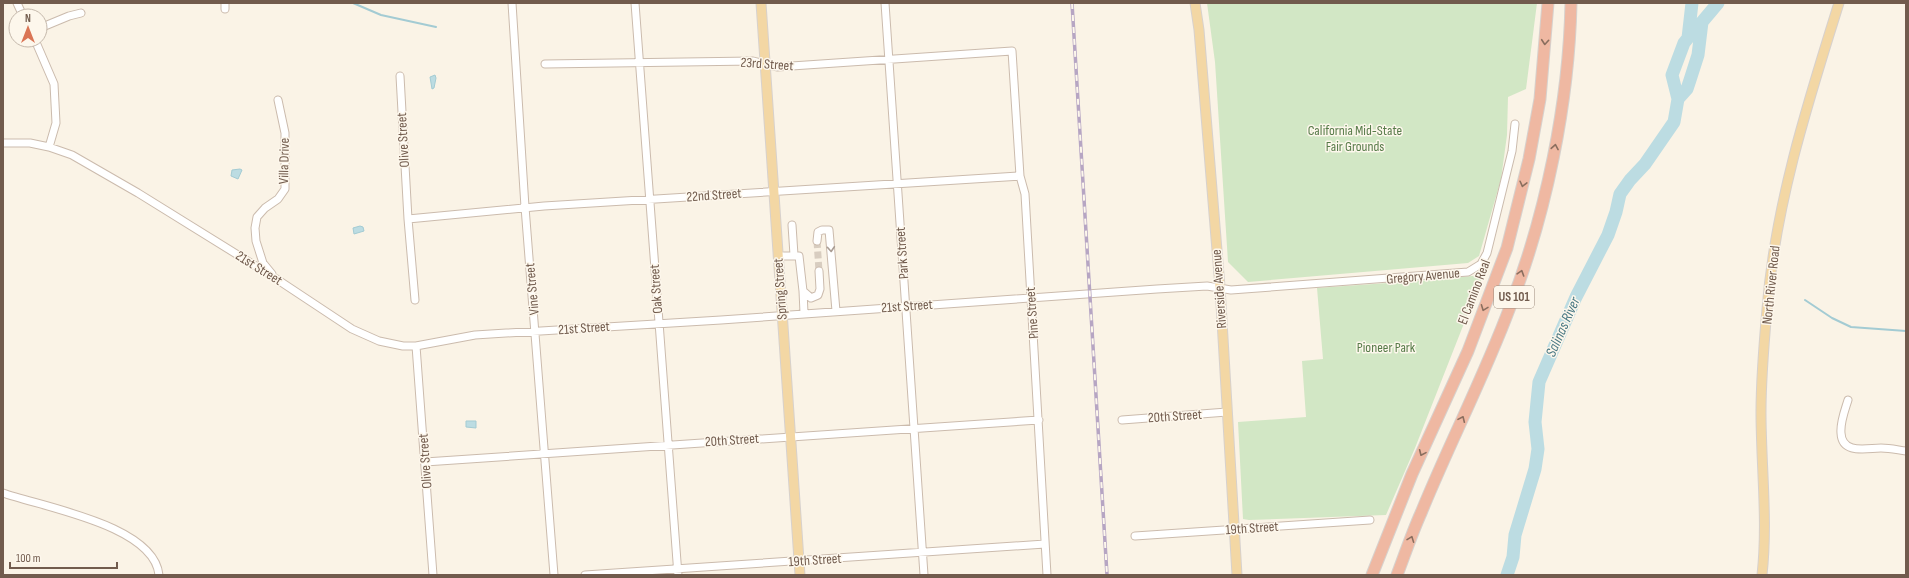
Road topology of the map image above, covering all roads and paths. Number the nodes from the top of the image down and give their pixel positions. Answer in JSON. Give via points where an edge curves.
{"nodes":[{"id":1,"x":512,"y":3,"type":"edge"},
{"id":2,"x":635,"y":3,"type":"edge"},
{"id":3,"x":761,"y":3,"type":"edge"},
{"id":4,"x":885,"y":3,"type":"edge"},
{"id":5,"x":1195,"y":3,"type":"edge"},
{"id":6,"x":1548,"y":3,"type":"edge"},
{"id":7,"x":1571,"y":3,"type":"edge"},
{"id":8,"x":1839,"y":3,"type":"edge"},
{"id":9,"x":81,"y":13,"type":"dead end"},
{"id":10,"x":48,"y":25,"type":"edge"},
{"id":11,"x":38,"y":48,"type":"edge"},
{"id":12,"x":1012,"y":51,"type":"joint"},
{"id":13,"x":888,"y":59,"type":"junction"},
{"id":14,"x":640,"y":62,"type":"junction"},
{"id":15,"x":545,"y":64,"type":"dead end"},
{"id":16,"x":765,"y":65,"type":"junction"},
{"id":17,"x":400,"y":76,"type":"dead end"},
{"id":18,"x":278,"y":100,"type":"dead end"},
{"id":19,"x":1515,"y":124,"type":"dead end"},
{"id":20,"x":3,"y":143,"type":"edge"},
{"id":21,"x":49,"y":147,"type":"junction"},
{"id":22,"x":1020,"y":176,"type":"junction"},
{"id":23,"x":897,"y":183,"type":"junction"},
{"id":24,"x":774,"y":191,"type":"junction"},
{"id":25,"x":650,"y":199,"type":"junction"},
{"id":26,"x":525,"y":207,"type":"junction"},
{"id":27,"x":408,"y":219,"type":"junction"},
{"id":28,"x":792,"y":225,"type":"dead end"},
{"id":29,"x":817,"y":240,"type":"dead end"},
{"id":30,"x":794,"y":255,"type":"junction"},
{"id":31,"x":778,"y":256,"type":"junction"},
{"id":32,"x":819,"y":271,"type":"tunnel mouth"},
{"id":33,"x":276,"y":278,"type":"junction"},
{"id":34,"x":1220,"y":287,"type":"junction"},
{"id":35,"x":803,"y":291,"type":"junction"},
{"id":36,"x":1031,"y":297,"type":"junction"},
{"id":37,"x":415,"y":300,"type":"dead end"},
{"id":38,"x":906,"y":306,"type":"junction"},
{"id":39,"x":836,"y":311,"type":"junction"},
{"id":40,"x":804,"y":313,"type":"junction"},
{"id":41,"x":782,"y":314,"type":"junction"},
{"id":42,"x":658,"y":323,"type":"junction"},
{"id":43,"x":536,"y":331,"type":"junction"},
{"id":44,"x":416,"y":346,"type":"junction"},
{"id":45,"x":1848,"y":400,"type":"dead end"},
{"id":46,"x":1227,"y":412,"type":"junction"},
{"id":47,"x":1039,"y":420,"type":"junction"},
{"id":48,"x":1122,"y":420,"type":"dead end"},
{"id":49,"x":914,"y":428,"type":"junction"},
{"id":50,"x":791,"y":436,"type":"junction"},
{"id":51,"x":668,"y":445,"type":"junction"},
{"id":52,"x":1906,"y":452,"type":"edge"},
{"id":53,"x":546,"y":454,"type":"junction"},
{"id":54,"x":425,"y":462,"type":"junction"},
{"id":55,"x":1412,"y":474,"type":"junction"},
{"id":56,"x":3,"y":492,"type":"edge"},
{"id":57,"x":1370,"y":520,"type":"dead end"},
{"id":58,"x":1234,"y":529,"type":"junction"},
{"id":59,"x":1136,"y":536,"type":"dead end"},
{"id":60,"x":1045,"y":544,"type":"junction"},
{"id":61,"x":923,"y":552,"type":"junction"},
{"id":62,"x":799,"y":561,"type":"junction"},
{"id":63,"x":678,"y":572,"type":"edge"},
{"id":64,"x":159,"y":575,"type":"edge"},
{"id":65,"x":433,"y":575,"type":"edge"},
{"id":66,"x":554,"y":575,"type":"edge"},
{"id":67,"x":585,"y":575,"type":"edge"},
{"id":68,"x":800,"y":575,"type":"edge"},
{"id":69,"x":924,"y":575,"type":"edge"},
{"id":70,"x":1047,"y":575,"type":"edge"},
{"id":71,"x":1238,"y":575,"type":"edge"},
{"id":72,"x":1365,"y":575,"type":"edge"},
{"id":73,"x":1372,"y":575,"type":"edge"},
{"id":74,"x":1397,"y":575,"type":"edge"},
{"id":75,"x":1762,"y":575,"type":"edge"}],
"edges":[{"from":1,"to":26,"type":"street","name":"Vine Street"},
{"from":2,"to":14,"type":"street","name":"Oak Street"},
{"from":3,"to":16,"type":"main road","name":"Spring Street"},
{"from":4,"to":13,"type":"street","name":"Park Street"},
{"from":5,"to":34,"type":"main road","name":"Riverside Avenue"},
{"from":6,"to":55,"type":"highway","name":"El Camino Real","number":"US 101","one_way":true,"via":[[1540,99],[1529,159],[1507,248],[1468,351]]},
{"from":74,"to":7,"type":"highway","number":"US 101","one_way":true,"via":[[1420,513],[1511,306],[1534,232],[1550,173],[1562,106]]},
{"from":8,"to":75,"type":"main road","name":"North River Road","via":[[1809,100],[1777,233],[1767,307],[1761,410],[1765,531]]},
{"from":9,"to":10,"type":"street"},
{"from":11,"to":21,"type":"street","via":[[54,84],[56,123]]},
{"from":12,"to":13,"type":"street","name":"23rd Street"},
{"from":12,"to":22,"type":"street","name":"Pine Street"},
{"from":13,"to":16,"type":"street","name":"23rd Street","via":[[777,67]]},
{"from":13,"to":23,"type":"street","name":"Park Street"},
{"from":14,"to":15,"type":"street","name":"23rd Street"},
{"from":14,"to":16,"type":"street","name":"23rd Street","via":[[753,61]]},
{"from":14,"to":25,"type":"street","name":"Oak Street"},
{"from":16,"to":24,"type":"main road","name":"Spring Street"},
{"from":17,"to":27,"type":"street","name":"Olive Street"},
{"from":18,"to":33,"type":"street","name":"Villa Drive","via":[[285,133],[287,180],[285,189],[278,199],[257,217],[255,228],[263,263]]},
{"from":19,"to":34,"type":"street","name":"Gregory Avenue","via":[[1512,151],[1487,253],[1481,264],[1468,272],[1231,290]]},
{"from":20,"to":21,"type":"street","name":"21st Street","via":[[30,143]]},
{"from":21,"to":33,"type":"street","name":"21st Street","via":[[92,166]]},
{"from":22,"to":23,"type":"street","name":"22nd Street"},
{"from":22,"to":36,"type":"street","name":"Pine Street","via":[[1025,194]]},
{"from":23,"to":24,"type":"street","name":"22nd Street"},
{"from":23,"to":38,"type":"street","name":"Park Street"},
{"from":24,"to":25,"type":"street","name":"22nd Street"},
{"from":24,"to":31,"type":"main road","name":"Spring Street"},
{"from":25,"to":26,"type":"street","name":"22nd Street"},
{"from":25,"to":42,"type":"street","name":"Oak Street"},
{"from":26,"to":27,"type":"street","name":"22nd Street"},
{"from":26,"to":43,"type":"street","name":"Vine Street"},
{"from":27,"to":37,"type":"street","name":"Olive Street"},
{"from":28,"to":30,"type":"street"},
{"from":29,"to":39,"type":"street","one_way":true,"via":[[818,232],[829,230]]},
{"from":30,"to":31,"type":"street"},
{"from":30,"to":35,"type":"street","via":[[800,258]]},
{"from":31,"to":41,"type":"main road","name":"Spring Street"},
{"from":32,"to":35,"type":"street","via":[[818,295],[811,298]]},
{"from":33,"to":44,"type":"street","name":"21st Street","via":[[365,336],[391,344]]},
{"from":34,"to":36,"type":"street","name":"21st Street"},
{"from":34,"to":46,"type":"main road","name":"Riverside Avenue"},
{"from":35,"to":40,"type":"street"},
{"from":36,"to":38,"type":"street","name":"21st Street"},
{"from":36,"to":47,"type":"street","name":"Pine Street"},
{"from":38,"to":39,"type":"street","name":"21st Street"},
{"from":38,"to":49,"type":"street","name":"Park Street"},
{"from":39,"to":40,"type":"street","name":"21st Street"},
{"from":40,"to":41,"type":"street","name":"21st Street"},
{"from":41,"to":42,"type":"street","name":"21st Street"},
{"from":41,"to":50,"type":"main road","name":"Spring Street"},
{"from":42,"to":43,"type":"street","name":"21st Street"},
{"from":42,"to":51,"type":"street","name":"Oak Street"},
{"from":43,"to":44,"type":"street","name":"21st Street","via":[[475,335]]},
{"from":43,"to":53,"type":"street","name":"Vine Street"},
{"from":44,"to":54,"type":"street","name":"Olive Street"},
{"from":45,"to":52,"type":"street","via":[[1841,425],[1844,443],[1861,450],[1882,448]]},
{"from":46,"to":48,"type":"street","name":"20th Street"},
{"from":46,"to":58,"type":"main road","name":"Riverside Avenue"},
{"from":47,"to":49,"type":"street","name":"20th Street"},
{"from":47,"to":60,"type":"street","name":"Pine Street"},
{"from":49,"to":50,"type":"street","name":"20th Street"},
{"from":49,"to":61,"type":"street","name":"Park Street"},
{"from":50,"to":51,"type":"street","name":"20th Street"},
{"from":50,"to":62,"type":"main road","name":"Spring Street"},
{"from":51,"to":53,"type":"street","name":"20th Street"},
{"from":51,"to":63,"type":"street","name":"Oak Street"},
{"from":53,"to":54,"type":"street","name":"20th Street"},
{"from":53,"to":66,"type":"street","name":"Vine Street"},
{"from":54,"to":65,"type":"street","name":"Olive Street"},
{"from":55,"to":72,"type":"highway","via":[[1402,484]]},
{"from":55,"to":73,"type":"highway","name":"El Camino Real","number":"US 101"},
{"from":56,"to":64,"type":"street","via":[[22,500],[92,519],[121,532],[141,545],[156,562]]},
{"from":57,"to":58,"type":"street","name":"19th Street"},
{"from":58,"to":59,"type":"street","name":"19th Street"},
{"from":58,"to":71,"type":"main road","name":"Riverside Avenue"},
{"from":60,"to":61,"type":"street","name":"19th Street"},
{"from":60,"to":70,"type":"street","name":"Pine Street"},
{"from":61,"to":62,"type":"street","name":"19th Street"},
{"from":61,"to":69,"type":"street","name":"Park Street"},
{"from":62,"to":63,"type":"street","name":"19th Street"},
{"from":62,"to":68,"type":"main road","name":"Spring Street"},
{"from":63,"to":67,"type":"street","name":"19th Street"}]}
